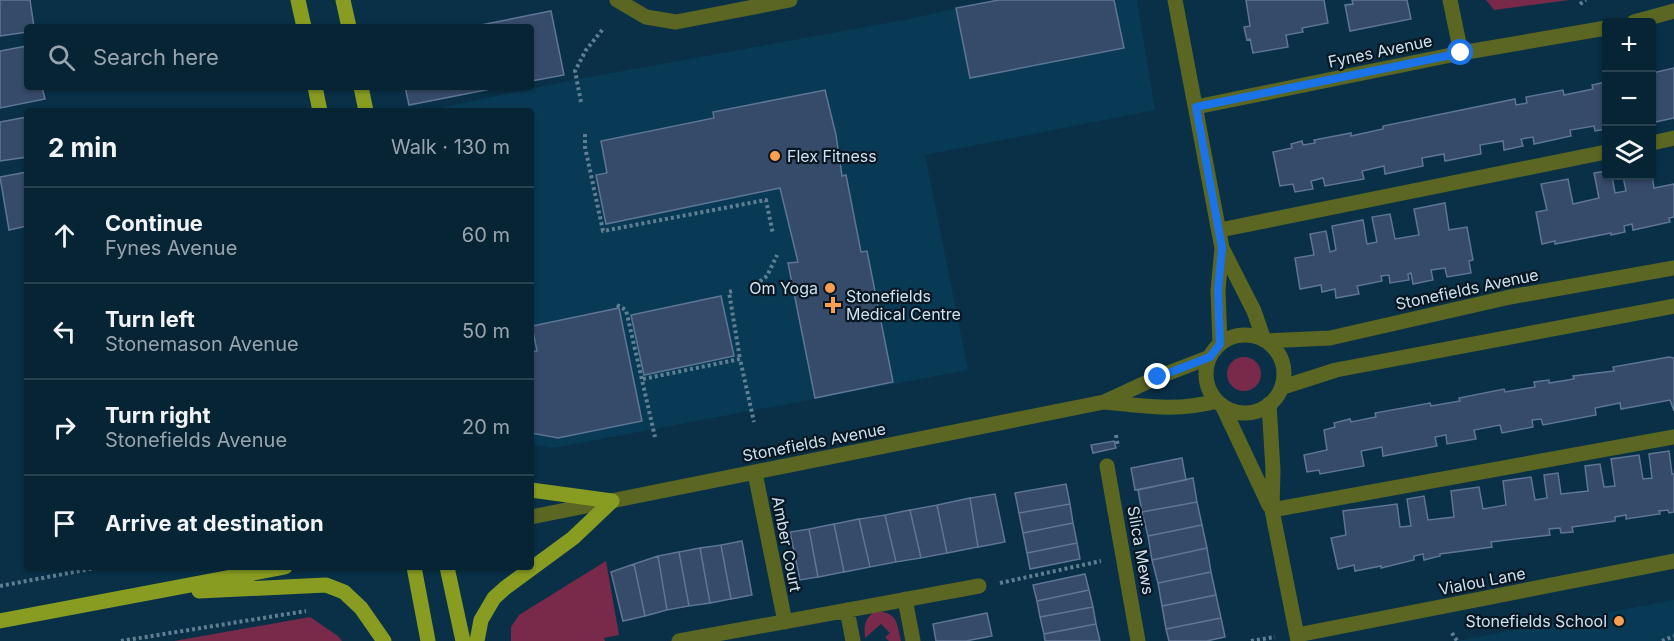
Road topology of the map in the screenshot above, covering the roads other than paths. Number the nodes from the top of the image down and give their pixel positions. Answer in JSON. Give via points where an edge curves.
{"nodes":[{"id":1,"x":298,"y":0,"type":"edge"},
{"id":2,"x":343,"y":0,"type":"edge"},
{"id":3,"x":618,"y":0,"type":"edge"},
{"id":4,"x":790,"y":0,"type":"edge"},
{"id":5,"x":1175,"y":0,"type":"edge"},
{"id":6,"x":1450,"y":0,"type":"edge"},
{"id":7,"x":1674,"y":11,"type":"edge"},
{"id":8,"x":1649,"y":18,"type":"edge"},
{"id":9,"x":303,"y":24,"type":"edge"},
{"id":10,"x":348,"y":24,"type":"edge"},
{"id":11,"x":1602,"y":29,"type":"edge"},
{"id":12,"x":1461,"y":53,"type":"junction"},
{"id":13,"x":316,"y":90,"type":"edge"},
{"id":14,"x":362,"y":90,"type":"edge"},
{"id":15,"x":1196,"y":107,"type":"junction"},
{"id":16,"x":319,"y":108,"type":"edge"},
{"id":17,"x":365,"y":108,"type":"edge"},
{"id":18,"x":1674,"y":138,"type":"edge"},
{"id":19,"x":1656,"y":142,"type":"edge"},
{"id":20,"x":1602,"y":153,"type":"edge"},
{"id":21,"x":1220,"y":230,"type":"junction"},
{"id":22,"x":1222,"y":248,"type":"junction"},
{"id":23,"x":1674,"y":268,"type":"edge"},
{"id":24,"x":1674,"y":306,"type":"edge"},
{"id":25,"x":1266,"y":341,"type":"junction"},
{"id":26,"x":1220,"y":344,"type":"junction"},
{"id":27,"x":1210,"y":357,"type":"junction"},
{"id":28,"x":1283,"y":387,"type":"junction"},
{"id":29,"x":1104,"y":402,"type":"junction"},
{"id":30,"x":1219,"y":403,"type":"junction"},
{"id":31,"x":1269,"y":404,"type":"junction"},
{"id":32,"x":1674,"y":437,"type":"edge"},
{"id":33,"x":1107,"y":466,"type":"dead end"},
{"id":34,"x":755,"y":473,"type":"junction"},
{"id":35,"x":534,"y":490,"type":"edge"},
{"id":36,"x":612,"y":501,"type":"junction"},
{"id":37,"x":1272,"y":510,"type":"junction"},
{"id":38,"x":534,"y":516,"type":"edge"},
{"id":39,"x":1674,"y":561,"type":"edge"},
{"id":40,"x":534,"y":567,"type":"edge"},
{"id":41,"x":269,"y":570,"type":"edge"},
{"id":42,"x":415,"y":570,"type":"edge"},
{"id":43,"x":448,"y":570,"type":"edge"},
{"id":44,"x":529,"y":570,"type":"edge"},
{"id":45,"x":985,"y":585,"type":"road end"},
{"id":46,"x":134,"y":595,"type":"junction"},
{"id":47,"x":905,"y":599,"type":"junction"},
{"id":48,"x":847,"y":610,"type":"junction"},
{"id":49,"x":0,"y":621,"type":"edge"},
{"id":50,"x":785,"y":622,"type":"junction"},
{"id":51,"x":1298,"y":638,"type":"edge"},
{"id":52,"x":384,"y":641,"type":"edge"},
{"id":53,"x":428,"y":641,"type":"edge"},
{"id":54,"x":463,"y":641,"type":"edge"},
{"id":55,"x":477,"y":641,"type":"edge"},
{"id":56,"x":679,"y":641,"type":"edge"},
{"id":57,"x":853,"y":641,"type":"edge"},
{"id":58,"x":913,"y":641,"type":"edge"},
{"id":59,"x":1138,"y":641,"type":"edge"}],
"edges":[{"from":1,"to":9,"type":"main road"},
{"from":2,"to":10,"type":"main road"},
{"from":3,"to":4,"type":"street","via":[[646,17],[676,22]]},
{"from":5,"to":15,"type":"street"},
{"from":6,"to":12,"type":"street"},
{"from":7,"to":8,"type":"street"},
{"from":11,"to":12,"type":"street","name":"Fynes Avenue"},
{"from":12,"to":15,"type":"street","name":"Fynes Avenue"},
{"from":13,"to":16,"type":"main road"},
{"from":14,"to":17,"type":"main road"},
{"from":15,"to":21,"type":"street"},
{"from":18,"to":19,"type":"street"},
{"from":20,"to":21,"type":"street"},
{"from":21,"to":22,"type":"street"},
{"from":22,"to":25,"type":"street"},
{"from":22,"to":26,"type":"street","via":[[1218,290]]},
{"from":23,"to":25,"type":"street","name":"Stonefields Avenue","via":[[1510,297],[1330,338]]},
{"from":24,"to":28,"type":"street","via":[[1336,369]]},
{"from":25,"to":26,"type":"street","via":[[1255,335],[1238,335]]},
{"from":25,"to":28,"type":"street","via":[[1283,364]]},
{"from":26,"to":27,"type":"street"},
{"from":27,"to":29,"type":"street","name":"Stonefields Avenue"},
{"from":27,"to":30,"type":"street","via":[[1207,384]]},
{"from":28,"to":31,"type":"street"},
{"from":29,"to":30,"type":"street","name":"Stonefields Avenue","via":[[1165,408]]},
{"from":29,"to":34,"type":"street","name":"Stonefields Avenue"},
{"from":30,"to":31,"type":"street","via":[[1238,412],[1258,411]]},
{"from":30,"to":37,"type":"street"},
{"from":31,"to":37,"type":"street"},
{"from":32,"to":37,"type":"street"},
{"from":33,"to":59,"type":"street","name":"Silica Mews"},
{"from":34,"to":36,"type":"street","name":"Stonefields Avenue"},
{"from":34,"to":50,"type":"street","name":"Amber Court"},
{"from":35,"to":36,"type":"main road"},
{"from":36,"to":38,"type":"street","name":"Stonefields Avenue"},
{"from":36,"to":40,"type":"main road","via":[[573,538]]},
{"from":37,"to":51,"type":"street"},
{"from":39,"to":51,"type":"street","name":"Vialou Lane"},
{"from":41,"to":46,"type":"main road"},
{"from":42,"to":53,"type":"main road"},
{"from":43,"to":54,"type":"main road"},
{"from":44,"to":55,"type":"main road","via":[[494,598],[481,620]]},
{"from":45,"to":47,"type":"street"},
{"from":46,"to":49,"type":"main road"},
{"from":46,"to":52,"type":"main road","via":[[326,585],[344,592],[362,608]]},
{"from":47,"to":48,"type":"street"},
{"from":47,"to":58,"type":"street"},
{"from":48,"to":50,"type":"street"},
{"from":48,"to":57,"type":"street"},
{"from":50,"to":56,"type":"street"}]}
